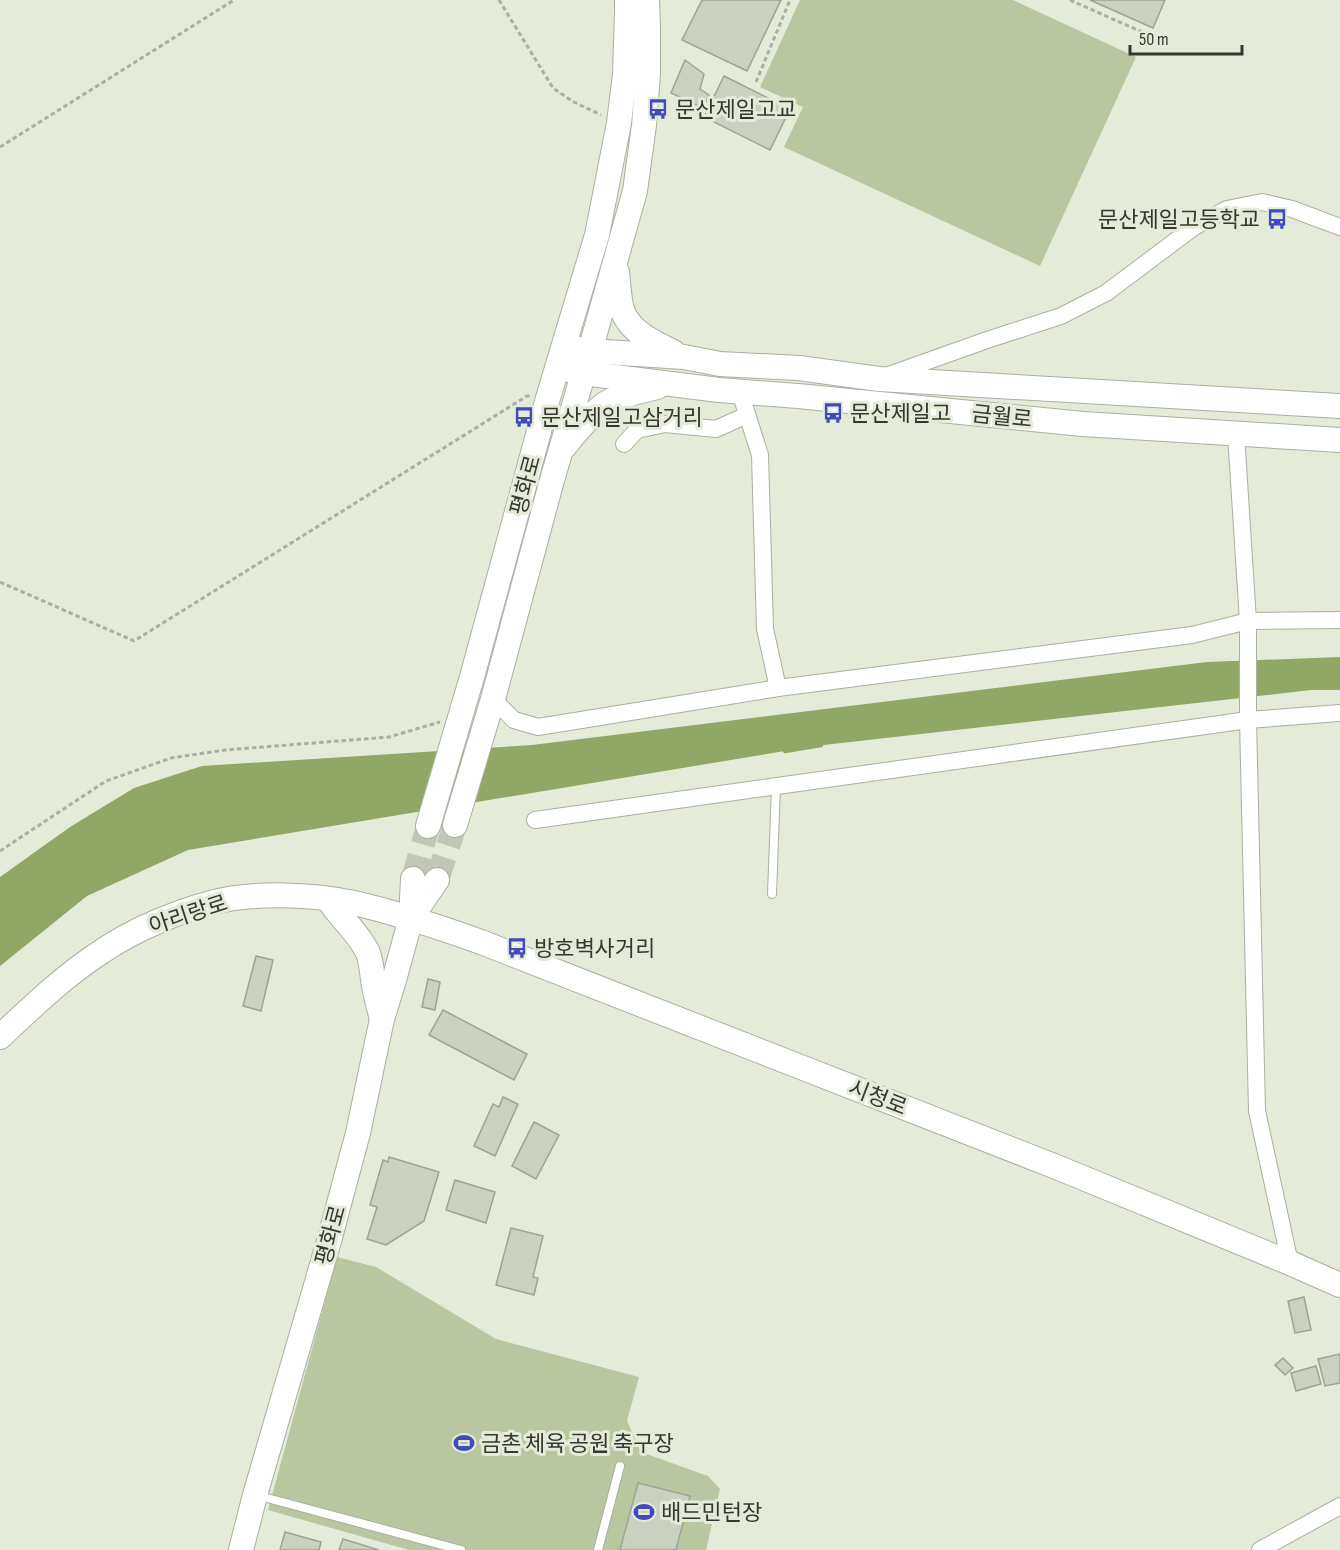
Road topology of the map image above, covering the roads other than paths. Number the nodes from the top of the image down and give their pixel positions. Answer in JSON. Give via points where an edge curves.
{"nodes":[{"id":1,"x":627,"y":0,"type":"edge"},
{"id":2,"x":647,"y":0,"type":"edge"},
{"id":3,"x":1340,"y":227,"type":"edge"},
{"id":4,"x":615,"y":261,"type":"junction"},
{"id":5,"x":561,"y":356,"type":"junction"},
{"id":6,"x":684,"y":357,"type":"junction"},
{"id":7,"x":587,"y":362,"type":"junction"},
{"id":8,"x":879,"y":379,"type":"junction"},
{"id":9,"x":674,"y":384,"type":"junction"},
{"id":10,"x":740,"y":392,"type":"junction"},
{"id":11,"x":1340,"y":406,"type":"edge"},
{"id":12,"x":747,"y":415,"type":"junction"},
{"id":13,"x":1236,"y":434,"type":"junction"},
{"id":14,"x":1340,"y":440,"type":"edge"},
{"id":15,"x":624,"y":444,"type":"dead end"},
{"id":16,"x":560,"y":452,"type":"junction"},
{"id":17,"x":1340,"y":620,"type":"edge"},
{"id":18,"x":1248,"y":626,"type":"junction"},
{"id":19,"x":778,"y":688,"type":"junction"},
{"id":20,"x":493,"y":699,"type":"junction"},
{"id":21,"x":1340,"y":713,"type":"edge"},
{"id":22,"x":1248,"y":716,"type":"junction"},
{"id":23,"x":776,"y":786,"type":"junction"},
{"id":24,"x":535,"y":820,"type":"dead end"},
{"id":25,"x":455,"y":825,"type":"tunnel mouth"},
{"id":26,"x":428,"y":826,"type":"tunnel mouth"},
{"id":27,"x":413,"y":879,"type":"tunnel mouth"},
{"id":28,"x":437,"y":880,"type":"tunnel mouth"},
{"id":29,"x":772,"y":894,"type":"dead end"},
{"id":30,"x":328,"y":900,"type":"junction"},
{"id":31,"x":411,"y":918,"type":"junction"},
{"id":32,"x":382,"y":1019,"type":"junction"},
{"id":33,"x":0,"y":1037,"type":"edge"},
{"id":34,"x":1290,"y":1263,"type":"junction"},
{"id":35,"x":1340,"y":1285,"type":"edge"},
{"id":36,"x":620,"y":1466,"type":"dead end"},
{"id":37,"x":255,"y":1495,"type":"junction"},
{"id":38,"x":1340,"y":1506,"type":"edge"},
{"id":39,"x":242,"y":1550,"type":"edge"},
{"id":40,"x":461,"y":1550,"type":"edge"},
{"id":41,"x":598,"y":1550,"type":"edge"},
{"id":42,"x":1260,"y":1550,"type":"edge"}],
"edges":[{"from":1,"to":5,"type":"main road","name":"평화로","via":[[619,123],[597,235]]},
{"from":2,"to":4,"type":"main road","name":"평화로","via":[[644,125],[635,191]]},
{"from":3,"to":8,"type":"street","via":[[1262,202],[1227,209],[1194,226],[1106,293],[1061,316]]},
{"from":4,"to":6,"type":"main road","via":[[622,308],[630,322],[646,339]]},
{"from":4,"to":7,"type":"main road","name":"평화로"},
{"from":5,"to":7,"type":"main road","name":"금월로"},
{"from":5,"to":26,"type":"main road","name":"평화로","via":[[529,472],[448,729]]},
{"from":6,"to":7,"type":"main road","name":"금월로"},
{"from":6,"to":8,"type":"main road","name":"금월로"},
{"from":7,"to":9,"type":"main road","name":"금월로"},
{"from":7,"to":16,"type":"main road","name":"평화로"},
{"from":8,"to":11,"type":"main road","name":"금월로"},
{"from":9,"to":10,"type":"main road","name":"금월로"},
{"from":9,"to":16,"type":"main road","via":[[607,402]]},
{"from":10,"to":12,"type":"street"},
{"from":10,"to":13,"type":"main road","name":"금월로"},
{"from":12,"to":15,"type":"street","via":[[716,429],[665,424],[637,430]]},
{"from":12,"to":19,"type":"street","via":[[760,454],[765,629]]},
{"from":13,"to":14,"type":"main road","name":"금월로"},
{"from":13,"to":18,"type":"street"},
{"from":16,"to":20,"type":"main road","name":"평화로"},
{"from":17,"to":18,"type":"street"},
{"from":18,"to":19,"type":"street"},
{"from":18,"to":22,"type":"street"},
{"from":19,"to":20,"type":"street","via":[[538,727],[514,720]]},
{"from":20,"to":25,"type":"main road","name":"평화로"},
{"from":21,"to":22,"type":"street"},
{"from":22,"to":23,"type":"street"},
{"from":22,"to":34,"type":"street","via":[[1257,1111]]},
{"from":23,"to":24,"type":"street"},
{"from":23,"to":29,"type":"lane"},
{"from":27,"to":31,"type":"main road","name":"평화로"},
{"from":28,"to":31,"type":"main road","name":"평화로"},
{"from":30,"to":31,"type":"main road","name":"아리랑로"},
{"from":30,"to":32,"type":"main road","via":[[368,954]]},
{"from":30,"to":33,"type":"main road","name":"아리랑로","via":[[242,898],[214,902],[158,921],[99,953],[54,987]]},
{"from":31,"to":32,"type":"main road","name":"평화로"},
{"from":31,"to":34,"type":"main road","name":"시청로","via":[[1059,1168]]},
{"from":32,"to":37,"type":"main road","name":"평화로","via":[[338,1209]]},
{"from":34,"to":35,"type":"main road","name":"시청로"},
{"from":36,"to":41,"type":"lane"},
{"from":37,"to":39,"type":"main road","name":"평화로"},
{"from":37,"to":40,"type":"lane"},
{"from":38,"to":42,"type":"street"}]}
